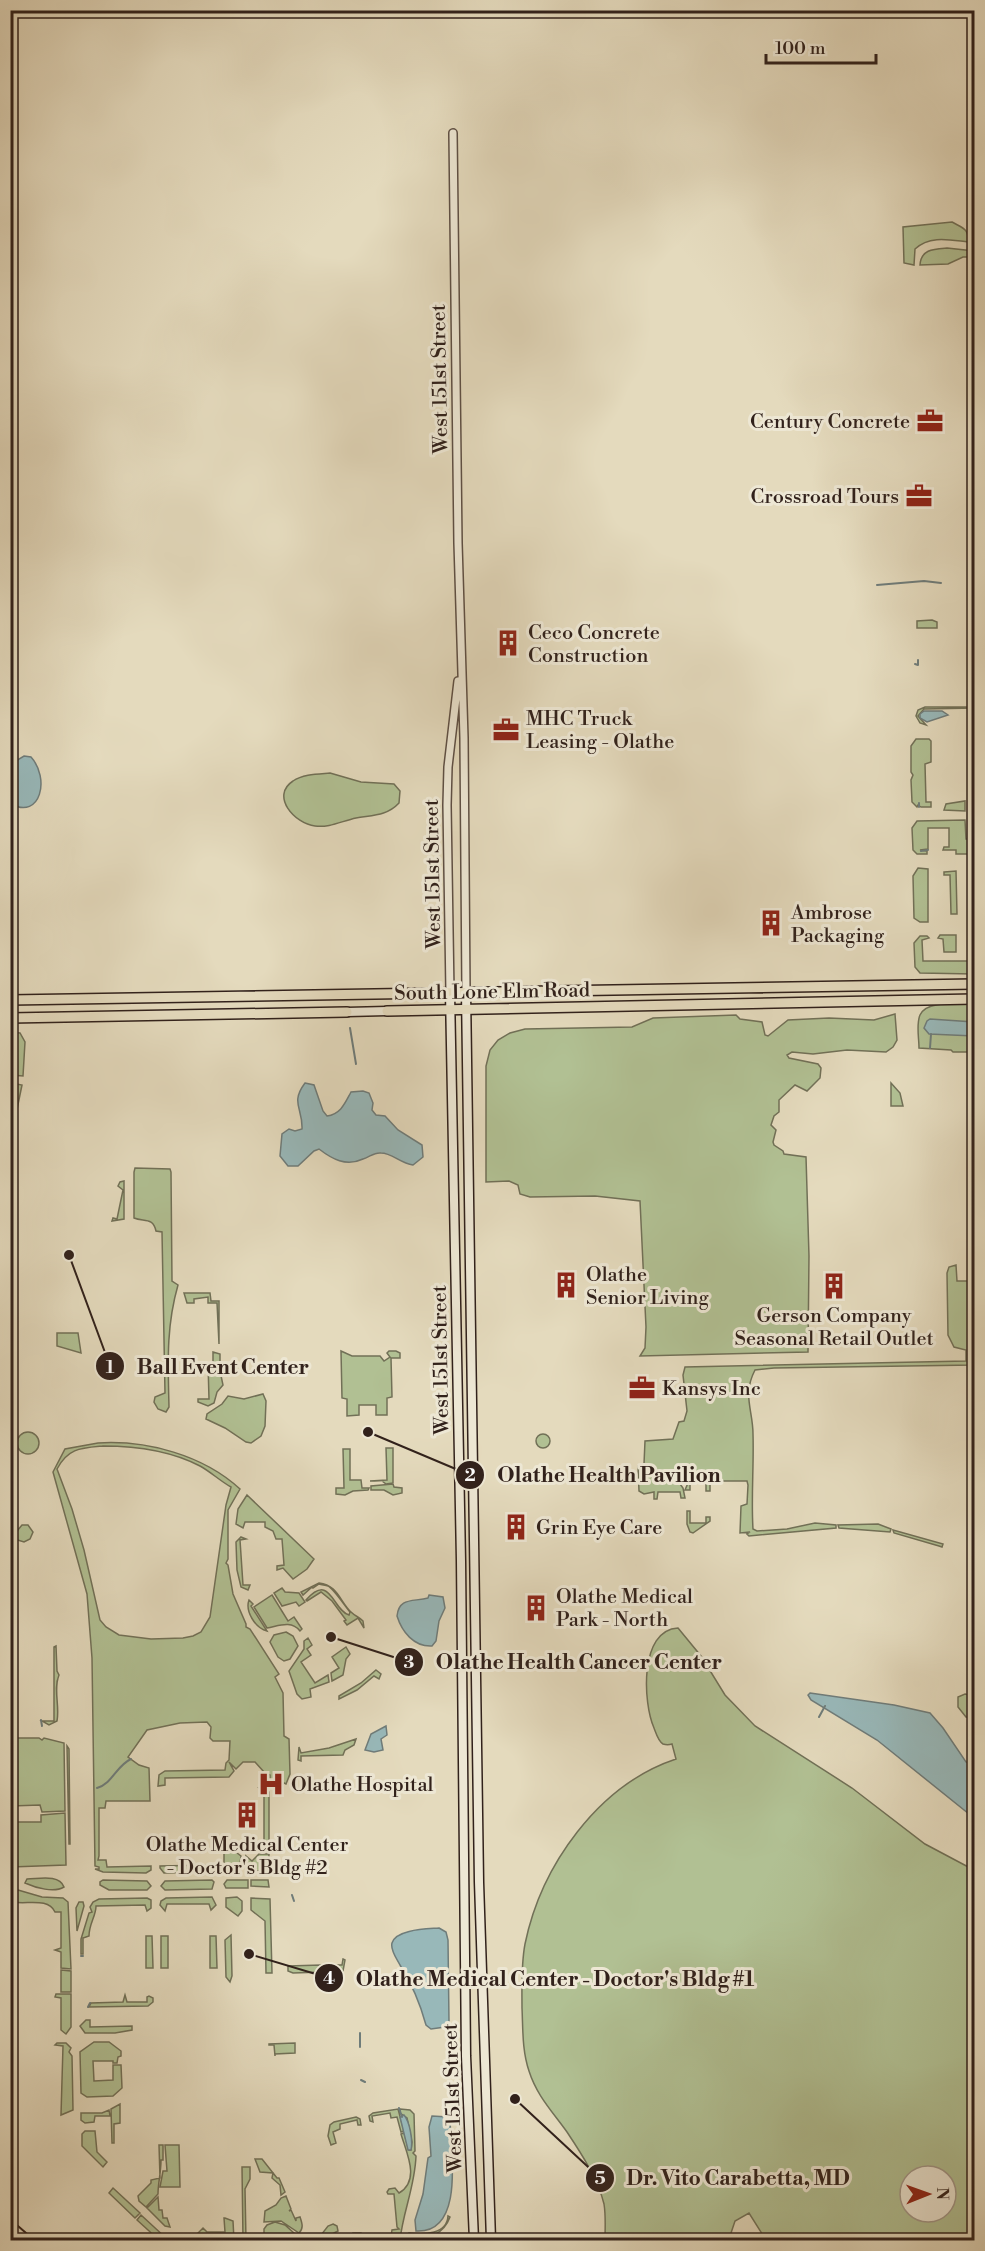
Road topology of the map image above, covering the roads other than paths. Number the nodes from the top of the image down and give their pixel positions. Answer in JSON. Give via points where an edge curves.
{"nodes":[{"id":1,"x":453,"y":133,"type":"dead end"},
{"id":2,"x":461,"y":660,"type":"junction"},
{"id":3,"x":975,"y":984,"type":"edge"},
{"id":4,"x":466,"y":992,"type":"junction"},
{"id":5,"x":450,"y":993,"type":"junction"},
{"id":6,"x":975,"y":999,"type":"edge"},
{"id":7,"x":10,"y":1000,"type":"edge"},
{"id":8,"x":449,"y":1010,"type":"junction"},
{"id":9,"x":467,"y":1010,"type":"junction"},
{"id":10,"x":347,"y":1011,"type":"joint"},
{"id":11,"x":387,"y":1011,"type":"joint"},
{"id":12,"x":10,"y":1017,"type":"edge"},
{"id":13,"x":456,"y":1365,"type":"junction"},
{"id":14,"x":472,"y":1365,"type":"junction"},
{"id":15,"x":10,"y":2227,"type":"edge"},
{"id":16,"x":25,"y":2241,"type":"edge"},
{"id":17,"x":474,"y":2241,"type":"edge"},
{"id":18,"x":491,"y":2241,"type":"edge"}],
"edges":[{"from":1,"to":2,"type":"street","name":"West 151st Street"},
{"from":2,"to":4,"type":"street","name":"West 151st Street"},
{"from":2,"to":5,"type":"street","name":"West 151st Street","via":[[448,767]]},
{"from":3,"to":4,"type":"main road","name":"South Lone Elm Road"},
{"from":4,"to":5,"type":"main road","name":"South Lone Elm Road"},
{"from":4,"to":9,"type":"main road","name":"West 151st Street"},
{"from":5,"to":7,"type":"main road","name":"South Lone Elm Road"},
{"from":5,"to":8,"type":"main road","name":"West 151st Street"},
{"from":6,"to":9,"type":"main road","name":"South Lone Elm Road"},
{"from":8,"to":9,"type":"main road","name":"South Lone Elm Road"},
{"from":8,"to":11,"type":"main road","name":"South Lone Elm Road"},
{"from":8,"to":13,"type":"main road","name":"West 151st Street"},
{"from":9,"to":14,"type":"main road","name":"West 151st Street"},
{"from":10,"to":11,"type":"main road","name":"South Lone Elm Road"},
{"from":10,"to":12,"type":"main road","name":"South Lone Elm Road"},
{"from":13,"to":14,"type":"main road"},
{"from":13,"to":17,"type":"main road","name":"West 151st Street","via":[[466,2068]]},
{"from":14,"to":18,"type":"main road","name":"West 151st Street","via":[[479,1905]]},
{"from":15,"to":16,"type":"highway"}]}
